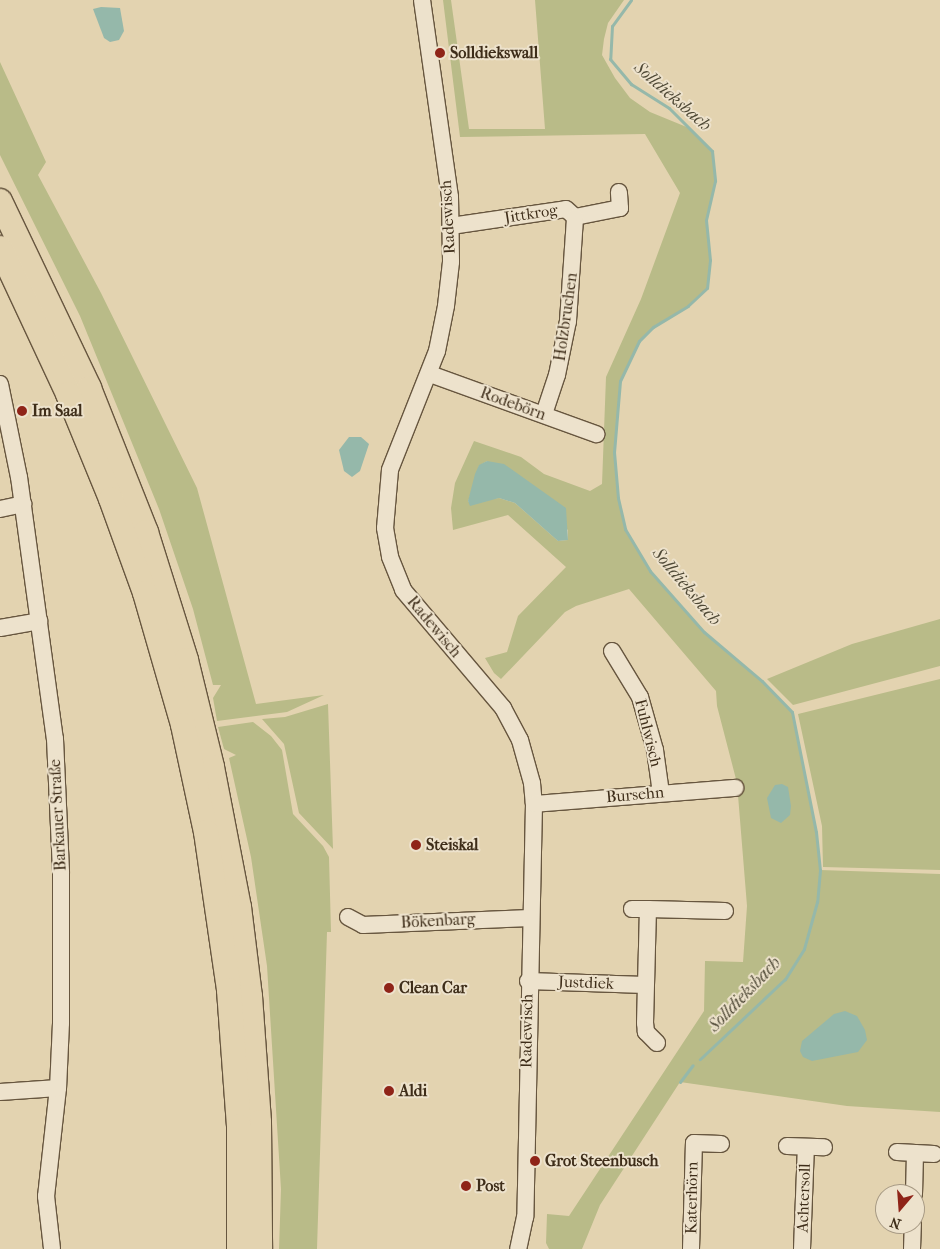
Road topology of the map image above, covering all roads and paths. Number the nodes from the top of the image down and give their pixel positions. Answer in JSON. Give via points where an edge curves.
{"nodes":[{"id":1,"x":422,"y":0,"type":"edge"},
{"id":2,"x":619,"y":192,"type":"dead end"},
{"id":3,"x":0,"y":201,"type":"edge"},
{"id":4,"x":575,"y":217,"type":"junction"},
{"id":5,"x":451,"y":226,"type":"junction"},
{"id":6,"x":0,"y":248,"type":"edge"},
{"id":7,"x":430,"y":374,"type":"junction"},
{"id":8,"x":0,"y":384,"type":"edge"},
{"id":9,"x":544,"y":414,"type":"junction"},
{"id":10,"x":596,"y":434,"type":"dead end"},
{"id":11,"x":23,"y":504,"type":"junction"},
{"id":12,"x":0,"y":508,"type":"edge"},
{"id":13,"x":39,"y":621,"type":"junction"},
{"id":14,"x":0,"y":628,"type":"edge"},
{"id":15,"x":612,"y":651,"type":"dead end"},
{"id":16,"x":735,"y":788,"type":"dead end"},
{"id":17,"x":661,"y":793,"type":"junction"},
{"id":18,"x":534,"y":804,"type":"junction"},
{"id":19,"x":725,"y":910,"type":"dead end"},
{"id":20,"x":348,"y":917,"type":"dead end"},
{"id":21,"x":530,"y":918,"type":"junction"},
{"id":22,"x":528,"y":981,"type":"junction"},
{"id":23,"x":644,"y":985,"type":"junction"},
{"id":24,"x":657,"y":1043,"type":"dead end"},
{"id":25,"x":58,"y":1088,"type":"junction"},
{"id":26,"x":0,"y":1092,"type":"edge"},
{"id":27,"x":721,"y":1144,"type":"dead end"},
{"id":28,"x":787,"y":1146,"type":"dead end"},
{"id":29,"x":806,"y":1147,"type":"junction"},
{"id":30,"x":824,"y":1147,"type":"dead end"},
{"id":31,"x":897,"y":1152,"type":"dead end"},
{"id":32,"x":914,"y":1153,"type":"junction"},
{"id":33,"x":934,"y":1154,"type":"dead end"},
{"id":34,"x":914,"y":1184,"type":"edge"},
{"id":35,"x":913,"y":1234,"type":"edge"},
{"id":36,"x":52,"y":1249,"type":"edge"},
{"id":37,"x":239,"y":1249,"type":"edge"},
{"id":38,"x":260,"y":1249,"type":"edge"},
{"id":39,"x":518,"y":1249,"type":"edge"},
{"id":40,"x":691,"y":1249,"type":"edge"},
{"id":41,"x":802,"y":1249,"type":"edge"},
{"id":42,"x":912,"y":1249,"type":"edge"}],
"edges":[{"from":1,"to":5,"type":"street","name":"Radewisch"},
{"from":2,"to":4,"type":"street","name":"Jittkrog","via":[[620,208]]},
{"from":3,"to":38,"type":"highway","via":[[89,388],[146,532],[186,660],[212,767],[237,898],[250,996],[259,1122]]},
{"from":4,"to":5,"type":"street","name":"Jittkrog","via":[[566,209]]},
{"from":4,"to":9,"type":"street","name":"Holzbruchen","via":[[568,321],[557,375]]},
{"from":5,"to":7,"type":"street","name":"Radewisch","via":[[446,306]]},
{"from":6,"to":37,"type":"highway","via":[[68,394],[115,508],[183,725],[210,851],[229,990],[239,1126]]},
{"from":7,"to":9,"type":"street","name":"Rodebörn"},
{"from":7,"to":18,"type":"street","name":"Radewisch","via":[[394,456],[388,480],[385,516],[390,557],[398,581],[416,609],[471,670],[513,725],[525,752]]},
{"from":8,"to":11,"type":"street","name":"Barkauer Straße"},
{"from":9,"to":10,"type":"street","name":"Rodebörn"},
{"from":11,"to":12,"type":"street"},
{"from":11,"to":13,"type":"street","name":"Barkauer Straße"},
{"from":13,"to":14,"type":"street"},
{"from":13,"to":25,"type":"street","name":"Barkauer Straße","via":[[55,739],[61,873]]},
{"from":15,"to":17,"type":"street","name":"Fuhlwisch","via":[[640,697],[655,750]]},
{"from":16,"to":17,"type":"street","name":"Bursehn"},
{"from":17,"to":18,"type":"street","name":"Bursehn"},
{"from":18,"to":21,"type":"street","name":"Radewisch"},
{"from":19,"to":23,"type":"street","via":[[640,909]]},
{"from":20,"to":21,"type":"street","name":"Bökenbarg","via":[[363,925]]},
{"from":21,"to":22,"type":"street","name":"Radewisch"},
{"from":22,"to":23,"type":"street","name":"Justdiek"},
{"from":22,"to":39,"type":"street","name":"Radewisch","via":[[525,1217]]},
{"from":23,"to":24,"type":"street","via":[[646,1032]]},
{"from":25,"to":26,"type":"street"},
{"from":25,"to":36,"type":"street","name":"Barkauer Straße","via":[[46,1196]]},
{"from":27,"to":40,"type":"street","name":"Katerhörn","via":[[694,1143]]},
{"from":28,"to":29,"type":"street"},
{"from":29,"to":30,"type":"street"},
{"from":29,"to":41,"type":"street","name":"Achtersoll"},
{"from":31,"to":32,"type":"street"},
{"from":32,"to":33,"type":"street"},
{"from":32,"to":34,"type":"street"},
{"from":35,"to":42,"type":"street"}]}
